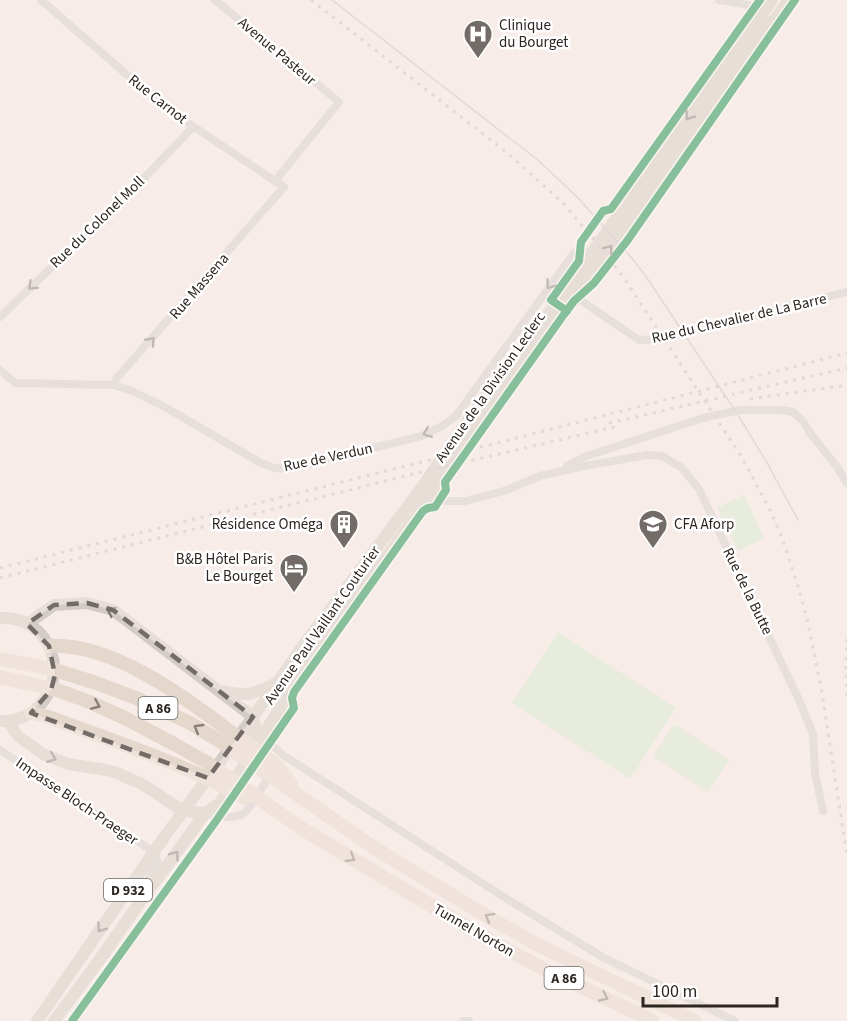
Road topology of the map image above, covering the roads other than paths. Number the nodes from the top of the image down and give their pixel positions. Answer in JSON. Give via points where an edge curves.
{"nodes":[{"id":1,"x":41,"y":0,"type":"edge"},
{"id":2,"x":215,"y":0,"type":"edge"},
{"id":3,"x":718,"y":0,"type":"edge"},
{"id":4,"x":772,"y":0,"type":"edge"},
{"id":5,"x":789,"y":0,"type":"edge"},
{"id":6,"x":764,"y":12,"type":"junction"},
{"id":7,"x":193,"y":127,"type":"junction"},
{"id":8,"x":275,"y":181,"type":"junction"},
{"id":9,"x":284,"y":187,"type":"joint"},
{"id":10,"x":592,"y":251,"type":"junction"},
{"id":11,"x":847,"y":292,"type":"edge"},
{"id":12,"x":573,"y":295,"type":"junction"},
{"id":13,"x":0,"y":316,"type":"edge"},
{"id":14,"x":0,"y":370,"type":"edge"},
{"id":15,"x":114,"y":386,"type":"junction"},
{"id":16,"x":556,"y":472,"type":"junction"},
{"id":17,"x":847,"y":483,"type":"edge"},
{"id":18,"x":425,"y":493,"type":"junction"},
{"id":19,"x":0,"y":618,"type":"edge"},
{"id":20,"x":27,"y":624,"type":"junction"},
{"id":21,"x":49,"y":646,"type":"junction"},
{"id":22,"x":0,"y":659,"type":"edge"},
{"id":23,"x":0,"y":677,"type":"edge"},
{"id":24,"x":277,"y":683,"type":"junction"},
{"id":25,"x":217,"y":690,"type":"junction"},
{"id":26,"x":31,"y":713,"type":"junction"},
{"id":27,"x":4,"y":721,"type":"edge"},
{"id":28,"x":257,"y":728,"type":"junction"},
{"id":29,"x":0,"y":750,"type":"edge"},
{"id":30,"x":283,"y":755,"type":"junction"},
{"id":31,"x":299,"y":795,"type":"junction"},
{"id":32,"x":269,"y":807,"type":"junction"},
{"id":33,"x":823,"y":811,"type":"dead end"},
{"id":34,"x":183,"y":812,"type":"junction"},
{"id":35,"x":205,"y":813,"type":"junction"},
{"id":36,"x":154,"y":852,"type":"junction"},
{"id":37,"x":147,"y":892,"type":"junction"},
{"id":38,"x":37,"y":1021,"type":"edge"},
{"id":39,"x":54,"y":1021,"type":"edge"},
{"id":40,"x":654,"y":1021,"type":"edge"},
{"id":41,"x":695,"y":1021,"type":"edge"},
{"id":42,"x":735,"y":1021,"type":"edge"}],
"edges":[{"from":1,"to":7,"type":"street","name":"Rue Carnot","via":[[163,106]]},
{"from":2,"to":8,"type":"street","name":"Avenue Pasteur","via":[[339,102]]},
{"from":3,"to":6,"type":"street"},
{"from":4,"to":6,"type":"main road","name":"Avenue de la Division Leclerc","number":"D 932"},
{"from":12,"to":5,"type":"main road","name":"Avenue de la Division Leclerc","number":"D 932","one_way":true,"via":[[742,59]]},
{"from":6,"to":10,"type":"main road","name":"Avenue de la Division Leclerc","number":"D 932","one_way":true},
{"from":7,"to":8,"type":"street","name":"Rue Carnot"},
{"from":7,"to":13,"type":"street","name":"Rue du Colonel Moll","one_way":true},
{"from":8,"to":9,"type":"street","name":"Rue Carnot"},
{"from":15,"to":9,"type":"street","name":"Rue Massena","one_way":true,"via":[[116,379]]},
{"from":10,"to":15,"type":"street","name":"Rue de Verdun","one_way":true,"via":[[574,253],[456,416],[422,436],[288,469],[274,468],[164,406]]},
{"from":10,"to":18,"type":"main road","name":"Avenue de la Division Leclerc","number":"D 932","via":[[459,433]]},
{"from":11,"to":12,"type":"street","name":"Rue du Chevalier de La Barre","via":[[639,340]]},
{"from":12,"to":18,"type":"main road","name":"Avenue de la Division Leclerc","number":"D 932"},
{"from":14,"to":15,"type":"street","name":"Rue de Verdun","via":[[15,383]]},
{"from":16,"to":17,"type":"street","via":[[584,457],[703,418],[740,410],[782,410],[793,412],[803,421]]},
{"from":16,"to":18,"type":"street","name":"Rue de la Butte","via":[[466,501],[445,501]]},
{"from":16,"to":33,"type":"street","name":"Rue de la Butte","via":[[647,455],[662,456],[681,467],[699,489],[813,735]]},
{"from":18,"to":24,"type":"main road","name":"Avenue Paul Vaillant Couturier","number":"D 932"},
{"from":18,"to":28,"type":"main road","name":"Avenue Paul Vaillant Couturier","number":"D 932","via":[[324,643]]},
{"from":19,"to":20,"type":"main road"},
{"from":20,"to":21,"type":"main road"},
{"from":25,"to":20,"type":"main road","one_way":true,"via":[[113,610],[87,603],[54,605]]},
{"from":21,"to":26,"type":"main road","via":[[55,675],[51,690]]},
{"from":21,"to":31,"type":"highway","via":[[63,645],[97,653],[132,667],[193,703],[279,768]]},
{"from":31,"to":22,"type":"highway","number":"A 86","one_way":true,"via":[[190,723],[136,698],[52,669]]},
{"from":23,"to":32,"type":"highway","number":"A 86","one_way":true,"via":[[57,690],[125,717],[206,762]]},
{"from":24,"to":25,"type":"main road","via":[[255,694]]},
{"from":24,"to":28,"type":"main road","name":"Avenue Paul Vaillant Couturier","number":"D 932"},
{"from":25,"to":28,"type":"main road"},
{"from":26,"to":27,"type":"main road"},
{"from":26,"to":32,"type":"highway","via":[[164,759]]},
{"from":27,"to":34,"type":"main road","one_way":true,"via":[[43,754],[68,764],[117,773],[142,784]]},
{"from":28,"to":30,"type":"street"},
{"from":28,"to":34,"type":"main road","name":"Avenue Paul Vaillant Couturier","number":"D 932"},
{"from":28,"to":35,"type":"main road","name":"Avenue Paul Vaillant Couturier","number":"D 932","via":[[239,773],[220,803]]},
{"from":29,"to":36,"type":"street","name":"Impasse Bloch-Praeger"},
{"from":30,"to":35,"type":"street","via":[[245,813],[233,817]]},
{"from":30,"to":42,"type":"street","via":[[604,958]]},
{"from":41,"to":31,"type":"highway","number":"A 86","one_way":true,"via":[[488,917],[376,849]]},
{"from":32,"to":40,"type":"highway","name":"Tunnel Norton","number":"A 86","one_way":true,"via":[[477,933]]},
{"from":34,"to":35,"type":"main road"},
{"from":34,"to":36,"type":"main road","name":"Avenue Paul Vaillant Couturier","number":"D 932"},
{"from":37,"to":35,"type":"main road","name":"Avenue Paul Vaillant Couturier","number":"D 932","one_way":true},
{"from":36,"to":37,"type":"street","name":"Avenue Paul Vaillant Couturier","via":[[158,863],[150,873]]},
{"from":36,"to":38,"type":"main road","name":"Avenue Paul Vaillant Couturier","number":"D 932","one_way":true},
{"from":37,"to":39,"type":"main road","name":"Avenue Paul Vaillant Couturier","number":"D 932"}]}
